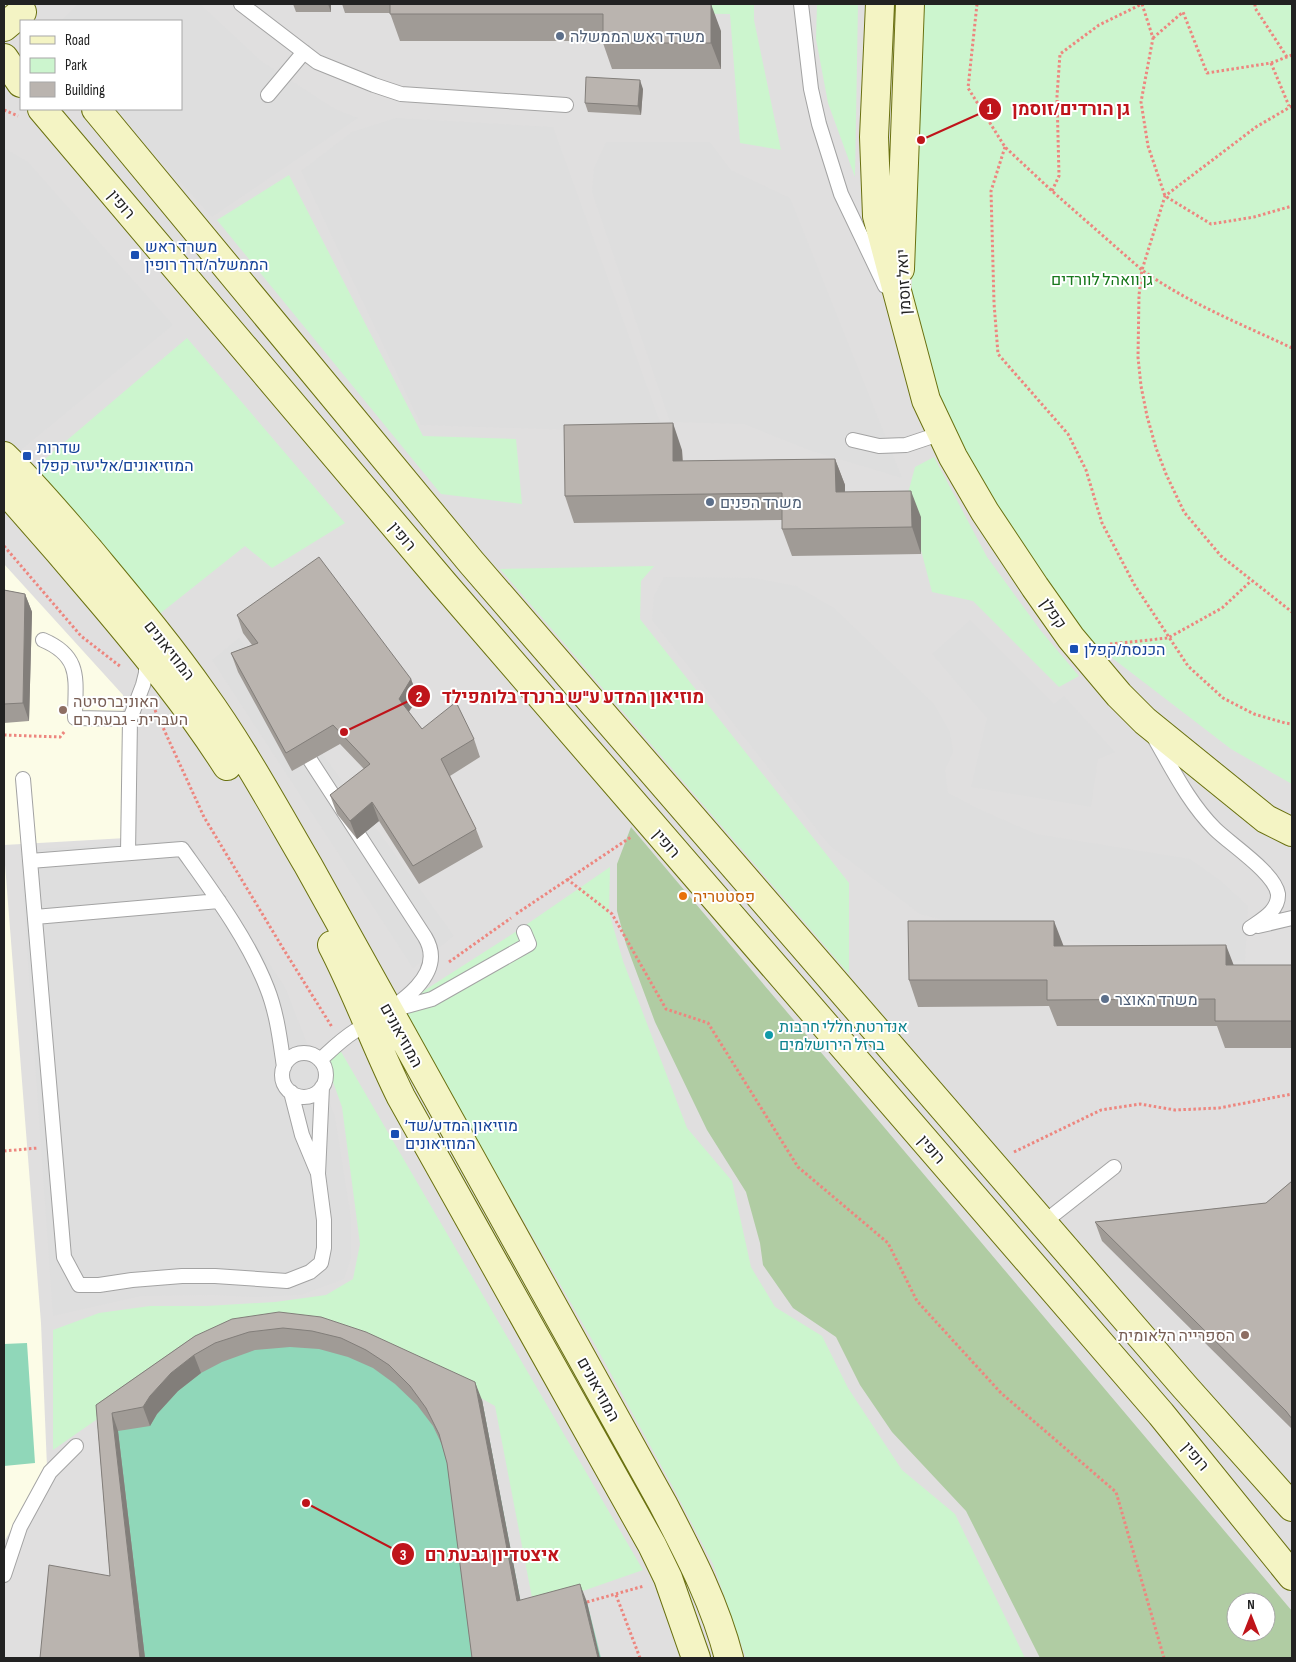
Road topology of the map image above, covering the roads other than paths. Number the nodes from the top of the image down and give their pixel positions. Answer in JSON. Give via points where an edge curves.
{"nodes":[{"id":1,"x":241,"y":4,"type":"edge"},
{"id":2,"x":801,"y":4,"type":"edge"},
{"id":3,"x":880,"y":4,"type":"edge"},
{"id":4,"x":910,"y":4,"type":"edge"},
{"id":5,"x":304,"y":52,"type":"junction"},
{"id":6,"x":4,"y":58,"type":"edge"},
{"id":7,"x":20,"y":82,"type":"edge"},
{"id":8,"x":4,"y":95,"type":"edge"},
{"id":9,"x":268,"y":95,"type":"dead end"},
{"id":10,"x":20,"y":102,"type":"edge"},
{"id":11,"x":566,"y":105,"type":"dead end"},
{"id":12,"x":97,"y":110,"type":"edge"},
{"id":13,"x":43,"y":114,"type":"edge"},
{"id":14,"x":907,"y":330,"type":"junction"},
{"id":15,"x":942,"y":433,"type":"junction"},
{"id":16,"x":853,"y":440,"type":"dead end"},
{"id":17,"x":4,"y":456,"type":"edge"},
{"id":18,"x":4,"y":489,"type":"edge"},
{"id":19,"x":43,"y":640,"type":"dead end"},
{"id":20,"x":145,"y":653,"type":"junction"},
{"id":21,"x":130,"y":719,"type":"junction"},
{"id":22,"x":1144,"y":721,"type":"junction"},
{"id":23,"x":292,"y":733,"type":"edge"},
{"id":24,"x":23,"y":779,"type":"dead end"},
{"id":25,"x":1292,"y":832,"type":"edge"},
{"id":26,"x":128,"y":853,"type":"junction"},
{"id":27,"x":30,"y":861,"type":"junction"},
{"id":28,"x":219,"y":901,"type":"junction"},
{"id":29,"x":35,"y":917,"type":"junction"},
{"id":30,"x":1292,"y":918,"type":"edge"},
{"id":31,"x":524,"y":932,"type":"dead end"},
{"id":32,"x":378,"y":1017,"type":"junction"},
{"id":33,"x":320,"y":1060,"type":"junction"},
{"id":34,"x":284,"y":1067,"type":"junction"},
{"id":35,"x":322,"y":1087,"type":"junction"},
{"id":36,"x":291,"y":1092,"type":"junction"},
{"id":37,"x":1114,"y":1167,"type":"dead end"},
{"id":38,"x":318,"y":1174,"type":"junction"},
{"id":39,"x":1043,"y":1224,"type":"junction"},
{"id":40,"x":76,"y":1446,"type":"dead end"},
{"id":41,"x":1292,"y":1507,"type":"edge"},
{"id":42,"x":4,"y":1575,"type":"edge"},
{"id":43,"x":1292,"y":1576,"type":"edge"},
{"id":44,"x":696,"y":1658,"type":"edge"},
{"id":45,"x":729,"y":1658,"type":"edge"}],
"edges":[{"from":1,"to":5,"type":"lane"},
{"from":2,"to":14,"type":"lane","via":[[810,89],[841,194]]},
{"from":3,"to":14,"type":"street","name":"יואל זוסמן","via":[[874,137],[876,216]]},
{"from":4,"to":14,"type":"street","name":"יואל זוסמן","via":[[900,277]]},
{"from":5,"to":9,"type":"lane"},
{"from":5,"to":11,"type":"lane","via":[[317,62],[401,94]]},
{"from":6,"to":7,"type":"street"},
{"from":8,"to":10,"type":"street"},
{"from":12,"to":39,"type":"street","via":[[471,562]]},
{"from":13,"to":43,"type":"street","name":"רופין","via":[[650,824],[1154,1406]]},
{"from":14,"to":15,"type":"street","name":"קפלן","via":[[926,400]]},
{"from":15,"to":16,"type":"lane","via":[[906,445],[880,446]]},
{"from":15,"to":22,"type":"street","name":"קפלן","via":[[985,512],[1040,594],[1079,648]]},
{"from":17,"to":32,"type":"street","name":"המוזיאונים","via":[[124,592],[204,694],[264,790]]},
{"from":18,"to":20,"type":"street","name":"המוזיאונים"},
{"from":19,"to":21,"type":"lane","via":[[68,656],[75,669],[76,718]]},
{"from":20,"to":21,"type":"lane","via":[[144,685]]},
{"from":20,"to":32,"type":"street","name":"המוזיאונים","via":[[215,746],[247,796],[345,970]]},
{"from":21,"to":26,"type":"lane"},
{"from":22,"to":25,"type":"street","name":"קפלן","via":[[1266,819]]},
{"from":22,"to":30,"type":"lane","via":[[1200,813],[1270,879],[1278,893],[1271,913],[1250,928]]},
{"from":23,"to":32,"type":"lane","via":[[431,949],[432,960],[427,973],[416,987]]},
{"from":24,"to":27,"type":"lane"},
{"from":26,"to":27,"type":"lane"},
{"from":26,"to":28,"type":"lane","via":[[182,849]]},
{"from":27,"to":29,"type":"lane"},
{"from":28,"to":29,"type":"lane"},
{"from":28,"to":34,"type":"lane","via":[[267,988]]},
{"from":29,"to":38,"type":"lane","via":[[64,1256],[79,1285],[182,1276],[287,1281],[310,1272],[321,1263],[324,1248]]},
{"from":31,"to":32,"type":"lane","via":[[529,944],[426,1001]]},
{"from":32,"to":33,"type":"lane","via":[[341,1041]]},
{"from":32,"to":44,"type":"street","name":"המוזיאונים","via":[[401,1097],[637,1515],[668,1578]]},
{"from":32,"to":45,"type":"street","name":"המוזיאונים","via":[[663,1504],[713,1604]]},
{"from":33,"to":34,"type":"lane","via":[[300,1054],[293,1056]]},
{"from":33,"to":35,"type":"lane","via":[[325,1073]]},
{"from":34,"to":36,"type":"lane","via":[[283,1080]]},
{"from":35,"to":36,"type":"lane","via":[[311,1096]]},
{"from":35,"to":38,"type":"lane"},
{"from":36,"to":38,"type":"lane","via":[[302,1135]]},
{"from":37,"to":39,"type":"lane"},
{"from":39,"to":41,"type":"street"},
{"from":40,"to":42,"type":"lane","via":[[50,1472],[20,1527]]}]}
